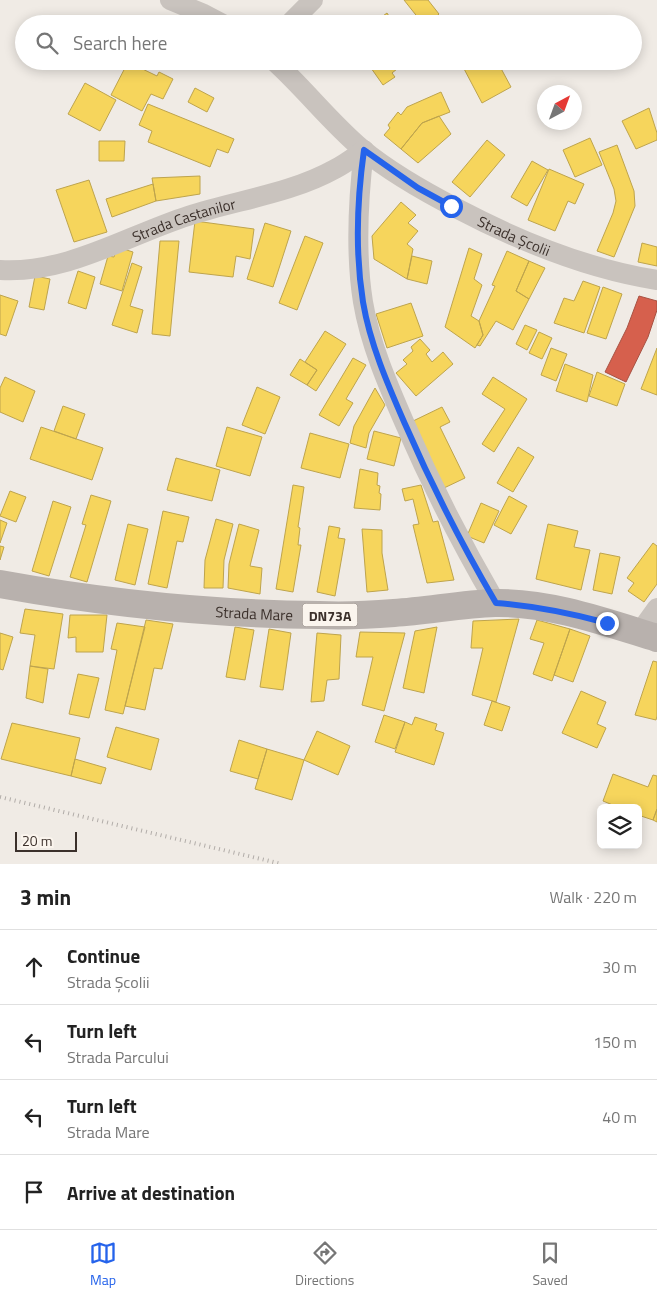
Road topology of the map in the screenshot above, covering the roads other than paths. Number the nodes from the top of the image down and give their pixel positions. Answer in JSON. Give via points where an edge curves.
{"nodes":[{"id":1,"x":170,"y":0,"type":"edge"},
{"id":2,"x":314,"y":0,"type":"edge"},
{"id":3,"x":206,"y":15,"type":"edge"},
{"id":4,"x":298,"y":15,"type":"edge"},
{"id":5,"x":283,"y":70,"type":"edge"},
{"id":6,"x":364,"y":150,"type":"junction"},
{"id":7,"x":0,"y":270,"type":"edge"},
{"id":8,"x":657,"y":280,"type":"edge"},
{"id":9,"x":0,"y":584,"type":"edge"},
{"id":10,"x":496,"y":603,"type":"junction"},
{"id":11,"x":657,"y":608,"type":"edge"},
{"id":12,"x":648,"y":635,"type":"edge"}],
"edges":[{"from":1,"to":3,"type":"street"},
{"from":2,"to":4,"type":"street"},
{"from":5,"to":6,"type":"street","name":"Strada Școlii"},
{"from":6,"to":7,"type":"street","name":"Strada Castanilor","via":[[314,179],[186,216],[64,263],[29,270]]},
{"from":6,"to":8,"type":"street","name":"Strada Școlii","via":[[418,188],[486,224],[582,262]]},
{"from":6,"to":10,"type":"street","via":[[358,192],[358,237],[363,302],[376,355],[426,471],[466,552]]},
{"from":9,"to":10,"type":"main road","name":"Strada Mare","number":"DN73A","via":[[146,605],[261,614],[394,613]]},
{"from":10,"to":12,"type":"main road","name":"Strada Mare","number":"DN73A","via":[[569,613]]},
{"from":11,"to":12,"type":"street"}]}
